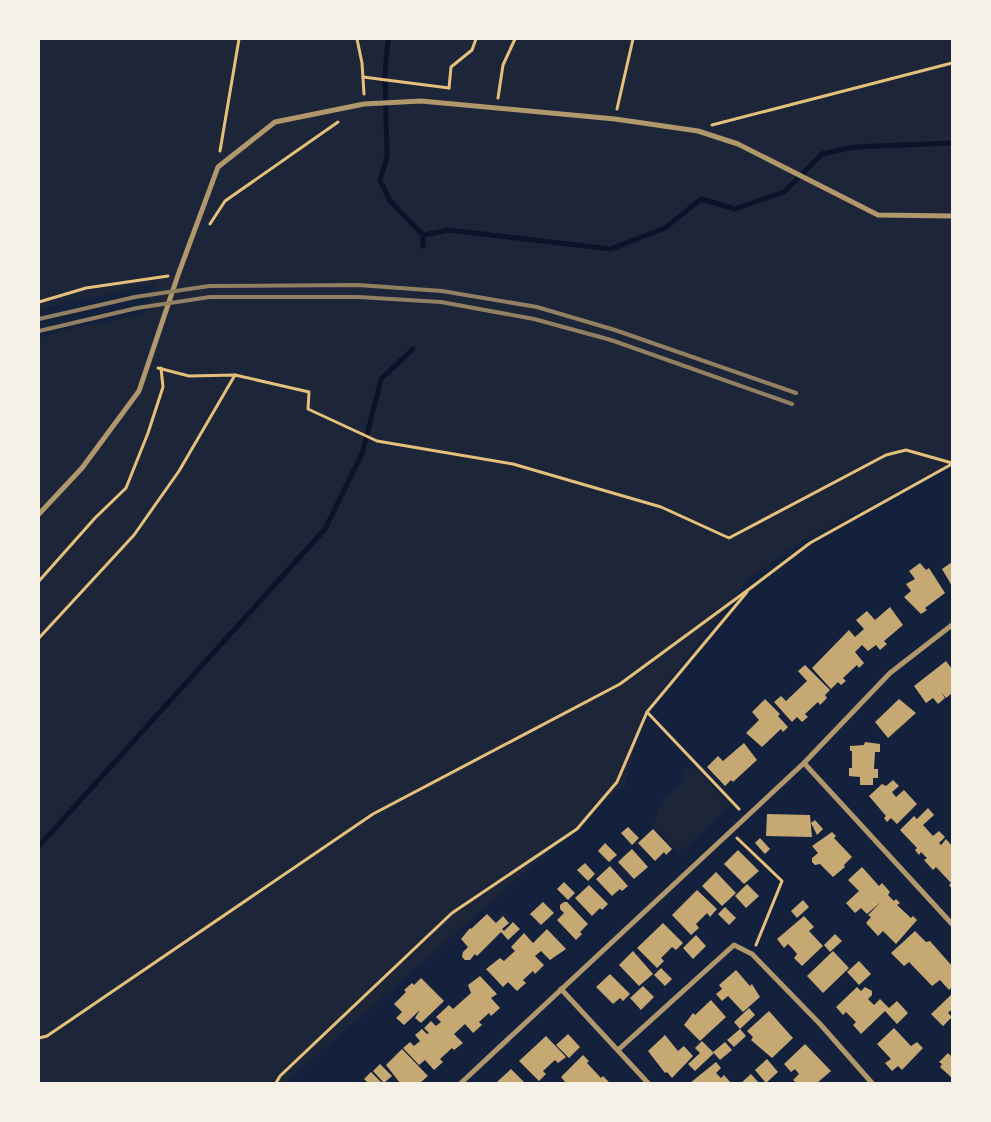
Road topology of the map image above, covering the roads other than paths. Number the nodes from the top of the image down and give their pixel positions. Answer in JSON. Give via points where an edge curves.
{"nodes":[{"id":1,"x":952,"y":216,"type":"edge"},
{"id":2,"x":39,"y":514,"type":"edge"},
{"id":3,"x":952,"y":625,"type":"edge"},
{"id":4,"x":804,"y":763,"type":"junction"},
{"id":5,"x":952,"y":924,"type":"edge"},
{"id":6,"x":561,"y":989,"type":"junction"},
{"id":7,"x":618,"y":1050,"type":"junction"},
{"id":8,"x":461,"y":1083,"type":"edge"},
{"id":9,"x":648,"y":1083,"type":"edge"},
{"id":10,"x":872,"y":1083,"type":"edge"}],
"edges":[{"from":1,"to":2,"type":"street","via":[[878,215],[738,144],[698,131],[615,119],[421,101],[364,104],[274,122],[218,166],[139,390],[87,461]]},
{"from":3,"to":4,"type":"street","via":[[890,673]]},
{"from":4,"to":5,"type":"street"},
{"from":4,"to":6,"type":"street"},
{"from":6,"to":7,"type":"street"},
{"from":6,"to":8,"type":"street"},
{"from":7,"to":9,"type":"street"},
{"from":7,"to":10,"type":"street","via":[[734,945],[752,954]]}]}
